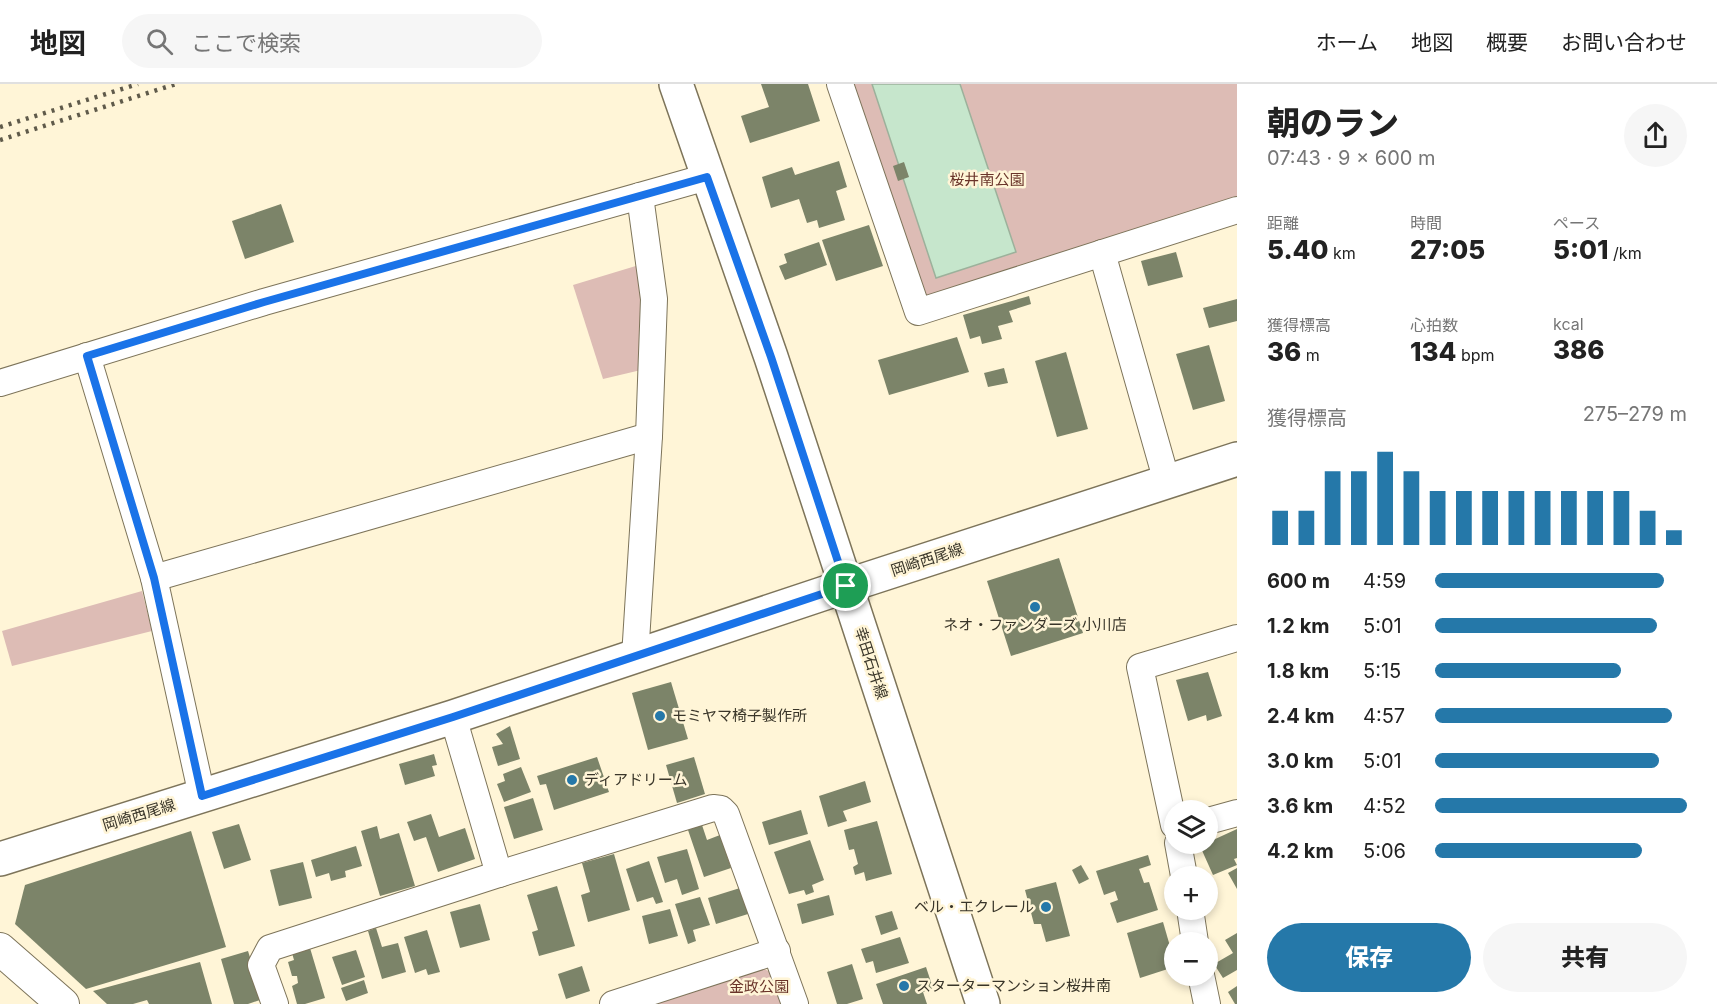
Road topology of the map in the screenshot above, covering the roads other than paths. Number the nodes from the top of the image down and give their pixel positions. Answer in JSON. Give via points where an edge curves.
{"nodes":[{"id":1,"x":676,"y":84,"type":"edge"},
{"id":2,"x":840,"y":84,"type":"edge"},
{"id":3,"x":707,"y":177,"type":"junction"},
{"id":4,"x":640,"y":196,"type":"junction"},
{"id":5,"x":1237,"y":210,"type":"edge"},
{"id":6,"x":1102,"y":253,"type":"junction"},
{"id":7,"x":87,"y":356,"type":"junction"},
{"id":8,"x":0,"y":383,"type":"edge"},
{"id":9,"x":649,"y":436,"type":"junction"},
{"id":10,"x":1237,"y":459,"type":"edge"},
{"id":11,"x":1167,"y":482,"type":"junction"},
{"id":12,"x":154,"y":578,"type":"junction"},
{"id":13,"x":846,"y":586,"type":"junction"},
{"id":14,"x":1237,"y":638,"type":"edge"},
{"id":15,"x":635,"y":657,"type":"junction"},
{"id":16,"x":453,"y":717,"type":"junction"},
{"id":17,"x":202,"y":796,"type":"junction"},
{"id":18,"x":1169,"y":800,"type":"edge"},
{"id":19,"x":1237,"y":813,"type":"edge"},
{"id":20,"x":1218,"y":819,"type":"edge"},
{"id":21,"x":0,"y":859,"type":"edge"},
{"id":22,"x":499,"y":874,"type":"junction"},
{"id":23,"x":0,"y":949,"type":"edge"},
{"id":24,"x":777,"y":951,"type":"junction"},
{"id":25,"x":1203,"y":986,"type":"edge"},
{"id":26,"x":63,"y":1004,"type":"edge"},
{"id":27,"x":275,"y":1004,"type":"edge"},
{"id":28,"x":613,"y":1004,"type":"edge"},
{"id":29,"x":795,"y":1004,"type":"edge"},
{"id":30,"x":983,"y":1004,"type":"edge"},
{"id":31,"x":1207,"y":1004,"type":"edge"}],
"edges":[{"from":1,"to":3,"type":"main road","name":"幸田石井線"},
{"from":2,"to":6,"type":"street","via":[[918,312]]},
{"from":3,"to":4,"type":"street"},
{"from":3,"to":13,"type":"main road","name":"幸田石井線"},
{"from":4,"to":7,"type":"street"},
{"from":4,"to":9,"type":"street","via":[[654,300]]},
{"from":5,"to":6,"type":"street"},
{"from":6,"to":11,"type":"street"},
{"from":7,"to":8,"type":"street"},
{"from":7,"to":12,"type":"street"},
{"from":9,"to":12,"type":"street"},
{"from":9,"to":15,"type":"street"},
{"from":10,"to":11,"type":"main road","name":"岡崎西尾線"},
{"from":11,"to":13,"type":"main road","name":"岡崎西尾線"},
{"from":12,"to":17,"type":"street"},
{"from":13,"to":15,"type":"main road","name":"岡崎西尾線"},
{"from":13,"to":30,"type":"main road","name":"幸田石井線"},
{"from":14,"to":18,"type":"street","via":[[1140,667]]},
{"from":15,"to":16,"type":"main road","name":"岡崎西尾線"},
{"from":16,"to":17,"type":"main road","name":"岡崎西尾線"},
{"from":16,"to":22,"type":"street"},
{"from":17,"to":21,"type":"main road","name":"岡崎西尾線"},
{"from":19,"to":20,"type":"street"},
{"from":22,"to":24,"type":"street","via":[[713,808],[721,809]]},
{"from":22,"to":27,"type":"street","via":[[270,948],[261,965]]},
{"from":23,"to":26,"type":"street"},
{"from":24,"to":28,"type":"street"},
{"from":24,"to":29,"type":"street"},
{"from":25,"to":31,"type":"street"}]}
